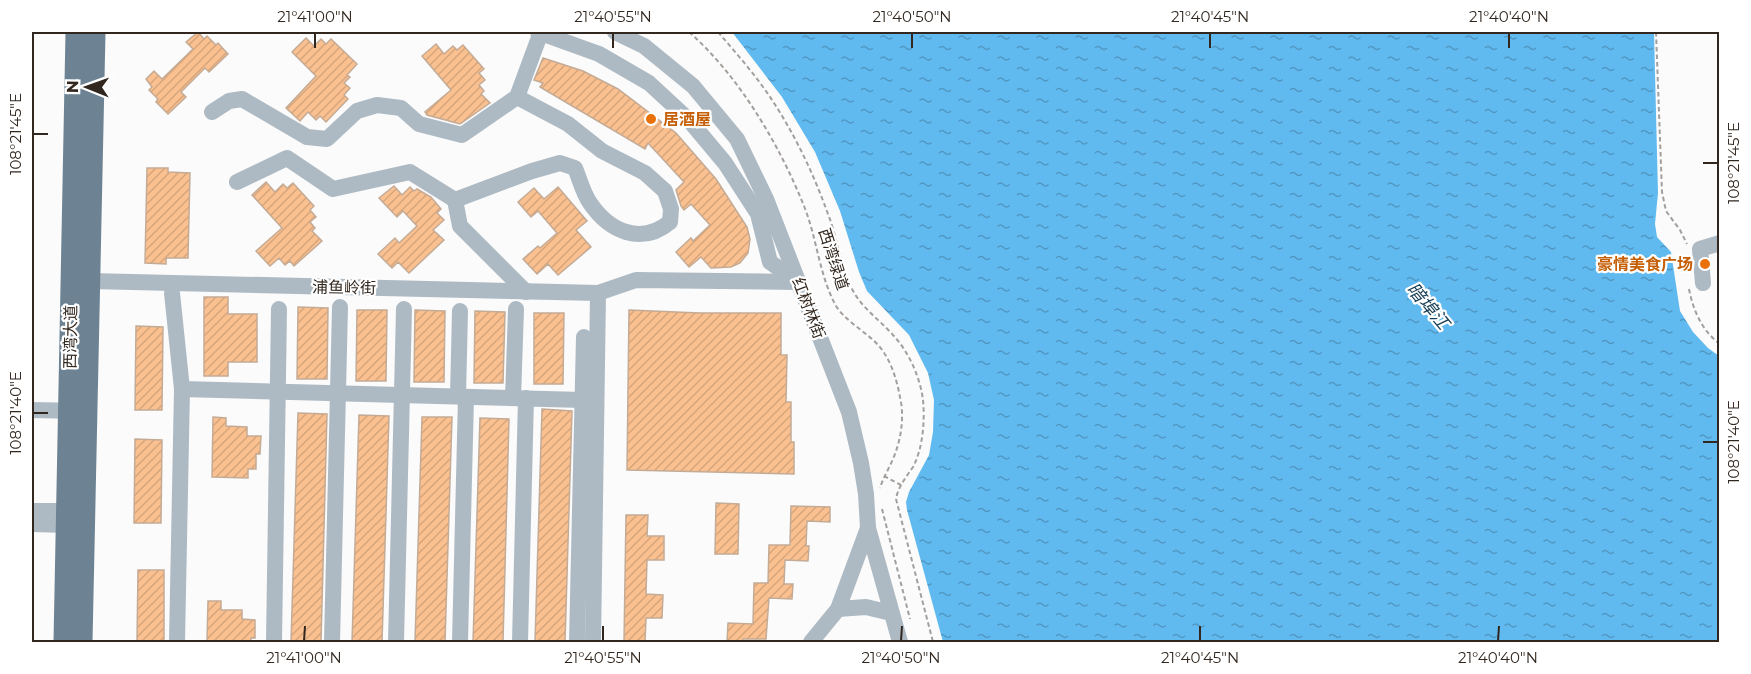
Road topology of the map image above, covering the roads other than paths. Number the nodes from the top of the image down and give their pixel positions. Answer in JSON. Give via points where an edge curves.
{"nodes":[{"id":1,"x":76,"y":32,"type":"edge"},
{"id":2,"x":95,"y":32,"type":"edge"},
{"id":3,"x":540,"y":32,"type":"edge"},
{"id":4,"x":615,"y":32,"type":"edge"},
{"id":5,"x":517,"y":97,"type":"junction"},
{"id":6,"x":212,"y":112,"type":"dead end"},
{"id":7,"x":237,"y":182,"type":"dead end"},
{"id":8,"x":456,"y":200,"type":"junction"},
{"id":9,"x":1719,"y":243,"type":"edge"},
{"id":10,"x":90,"y":281,"type":"junction"},
{"id":11,"x":798,"y":282,"type":"junction"},
{"id":12,"x":1696,"y":284,"type":"road end"},
{"id":13,"x":526,"y":292,"type":"junction"},
{"id":14,"x":172,"y":293,"type":"dead end"},
{"id":15,"x":598,"y":293,"type":"junction"},
{"id":16,"x":340,"y":308,"type":"dead end"},
{"id":17,"x":279,"y":309,"type":"dead end"},
{"id":18,"x":404,"y":309,"type":"dead end"},
{"id":19,"x":516,"y":309,"type":"dead end"},
{"id":20,"x":460,"y":311,"type":"dead end"},
{"id":21,"x":584,"y":337,"type":"dead end"},
{"id":22,"x":182,"y":389,"type":"junction"},
{"id":23,"x":277,"y":392,"type":"junction"},
{"id":24,"x":338,"y":393,"type":"junction"},
{"id":25,"x":402,"y":395,"type":"junction"},
{"id":26,"x":462,"y":397,"type":"junction"},
{"id":27,"x":520,"y":398,"type":"junction"},
{"id":28,"x":583,"y":400,"type":"junction"},
{"id":29,"x":32,"y":410,"type":"edge"},
{"id":30,"x":78,"y":411,"type":"junction"},
{"id":31,"x":32,"y":511,"type":"edge"},
{"id":32,"x":66,"y":518,"type":"junction"},
{"id":33,"x":32,"y":524,"type":"edge"},
{"id":34,"x":868,"y":528,"type":"junction"},
{"id":35,"x":838,"y":609,"type":"junction"},
{"id":36,"x":891,"y":613,"type":"junction"},
{"id":37,"x":64,"y":642,"type":"edge"},
{"id":38,"x":82,"y":642,"type":"edge"},
{"id":39,"x":177,"y":642,"type":"edge"},
{"id":40,"x":274,"y":642,"type":"edge"},
{"id":41,"x":332,"y":642,"type":"edge"},
{"id":42,"x":396,"y":642,"type":"edge"},
{"id":43,"x":460,"y":642,"type":"edge"},
{"id":44,"x":520,"y":642,"type":"edge"},
{"id":45,"x":577,"y":642,"type":"edge"},
{"id":46,"x":592,"y":642,"type":"edge"},
{"id":47,"x":811,"y":642,"type":"edge"},
{"id":48,"x":900,"y":642,"type":"edge"}],
"edges":[{"from":1,"to":30,"type":"main road","name":"西湾大道"},
{"from":2,"to":10,"type":"main road","name":"西湾大道"},
{"from":3,"to":5,"type":"street"},
{"from":3,"to":11,"type":"street","via":[[599,54],[649,83],[689,120],[725,163],[758,214],[770,262]]},
{"from":4,"to":11,"type":"street","name":"红树林街","via":[[644,46],[693,86],[737,139],[766,199]]},
{"from":5,"to":6,"type":"street","via":[[462,135],[419,124],[401,108],[377,105],[357,111],[327,139],[307,137],[242,99],[229,101]]},
{"from":5,"to":8,"type":"street","via":[[568,124],[602,151],[645,173],[664,191],[671,209],[670,222],[653,232],[627,234],[607,222],[589,202],[575,168],[560,163]]},
{"from":7,"to":8,"type":"street","via":[[288,158],[333,189],[410,172]]},
{"from":8,"to":13,"type":"street","via":[[460,226]]},
{"from":9,"to":12,"type":"street","via":[[1700,249]]},
{"from":10,"to":13,"type":"street","name":"浦鱼岭街"},
{"from":10,"to":30,"type":"main road","name":"西湾大道"},
{"from":11,"to":15,"type":"street","name":"浦鱼岭街","via":[[636,280]]},
{"from":11,"to":34,"type":"street","name":"红树林街","via":[[849,411],[861,463]]},
{"from":13,"to":15,"type":"street","name":"浦鱼岭街"},
{"from":14,"to":22,"type":"street"},
{"from":15,"to":46,"type":"street"},
{"from":16,"to":24,"type":"street"},
{"from":17,"to":23,"type":"street"},
{"from":18,"to":25,"type":"street"},
{"from":19,"to":27,"type":"street"},
{"from":20,"to":26,"type":"street"},
{"from":21,"to":28,"type":"street"},
{"from":22,"to":23,"type":"street"},
{"from":22,"to":39,"type":"street"},
{"from":23,"to":24,"type":"street"},
{"from":23,"to":40,"type":"street"},
{"from":24,"to":25,"type":"street"},
{"from":24,"to":41,"type":"street"},
{"from":25,"to":26,"type":"street"},
{"from":25,"to":42,"type":"street"},
{"from":26,"to":27,"type":"street"},
{"from":26,"to":43,"type":"street"},
{"from":27,"to":28,"type":"street"},
{"from":27,"to":44,"type":"street"},
{"from":28,"to":45,"type":"street"},
{"from":29,"to":30,"type":"street"},
{"from":30,"to":32,"type":"main road","name":"西湾大道"},
{"from":30,"to":38,"type":"main road","name":"西湾大道"},
{"from":31,"to":32,"type":"street"},
{"from":32,"to":33,"type":"street"},
{"from":32,"to":37,"type":"main road","name":"西湾大道"},
{"from":34,"to":35,"type":"street"},
{"from":34,"to":36,"type":"street","name":"红树林街"},
{"from":35,"to":36,"type":"street","via":[[866,607]]},
{"from":35,"to":47,"type":"street"},
{"from":36,"to":48,"type":"street","name":"红树林街"}]}
